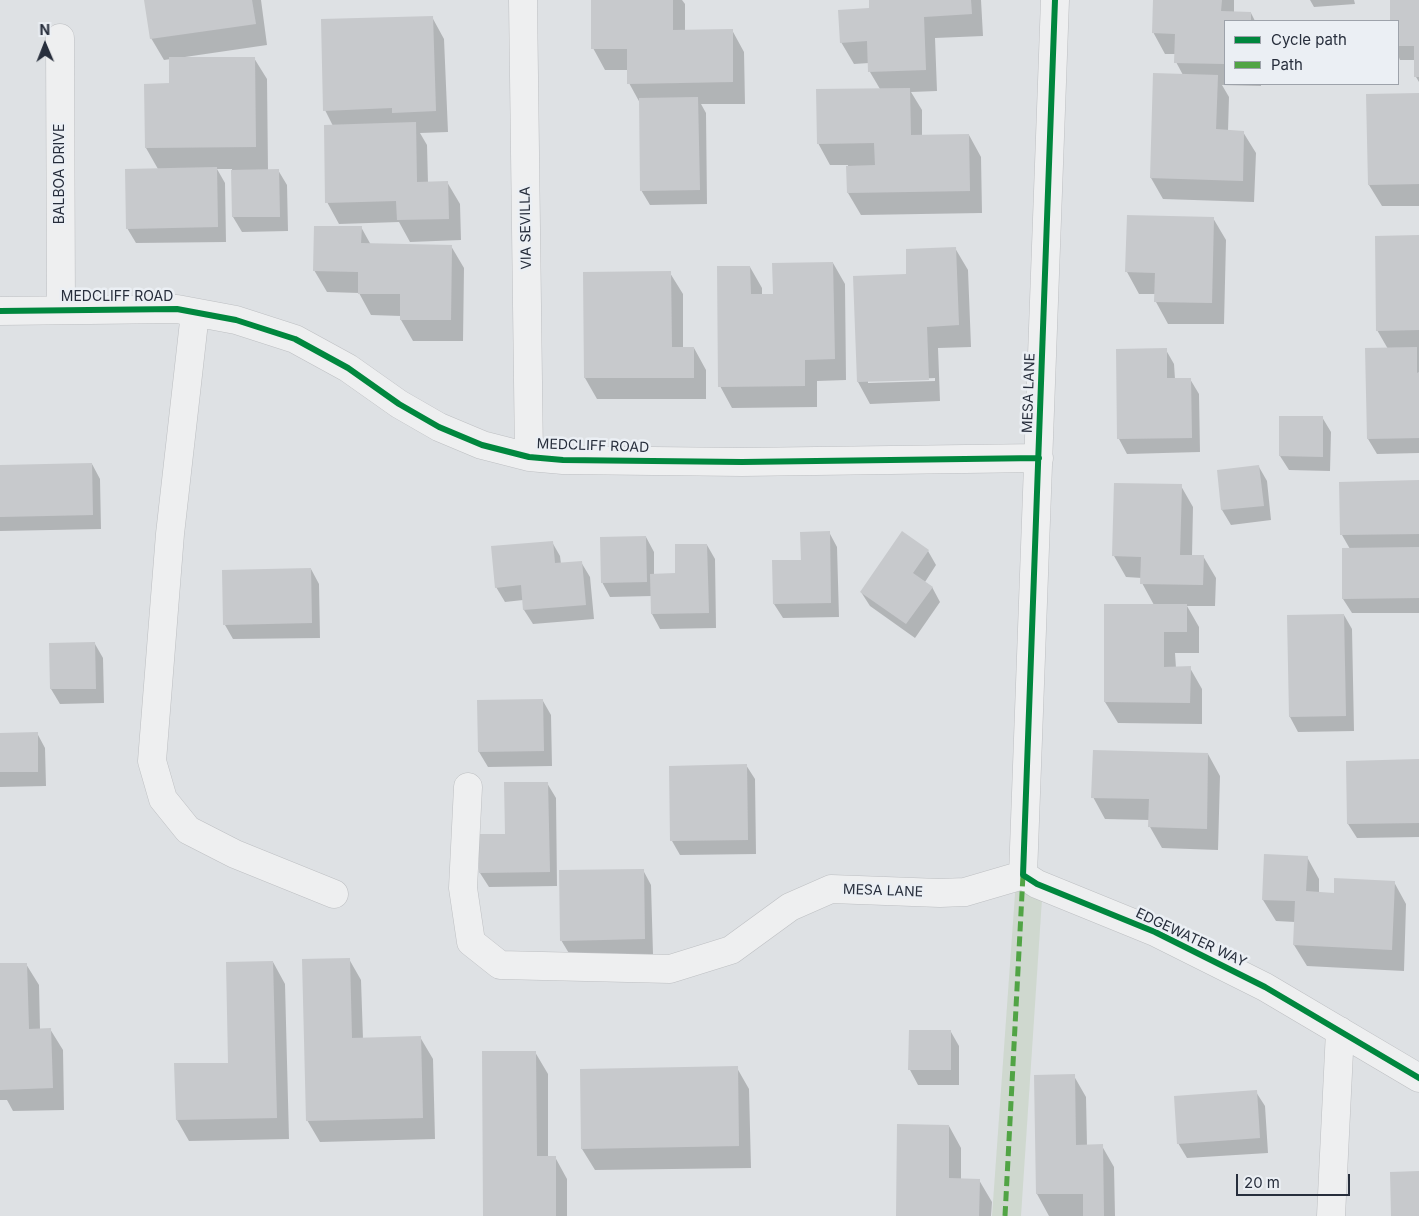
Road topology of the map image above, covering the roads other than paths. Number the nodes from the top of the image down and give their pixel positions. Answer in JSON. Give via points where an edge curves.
{"nodes":[{"id":1,"x":523,"y":0,"type":"edge"},
{"id":2,"x":1055,"y":0,"type":"edge"},
{"id":3,"x":60,"y":38,"type":"dead end"},
{"id":4,"x":61,"y":310,"type":"junction"},
{"id":5,"x":0,"y":311,"type":"edge"},
{"id":6,"x":195,"y":313,"type":"junction"},
{"id":7,"x":529,"y":456,"type":"junction"},
{"id":8,"x":1039,"y":458,"type":"junction"},
{"id":9,"x":468,"y":788,"type":"dead end"},
{"id":10,"x":1023,"y":876,"type":"junction"},
{"id":11,"x":334,"y":894,"type":"dead end"},
{"id":12,"x":1340,"y":1031,"type":"junction"},
{"id":13,"x":1419,"y":1078,"type":"edge"},
{"id":14,"x":1331,"y":1216,"type":"edge"}],
"edges":[{"from":1,"to":7,"type":"street","name":"VIA SEVILLA"},
{"from":2,"to":8,"type":"street","name":"MESA LANE"},
{"from":3,"to":4,"type":"street","name":"BALBOA DRIVE"},
{"from":4,"to":5,"type":"street","name":"MEDCLIFF ROAD"},
{"from":4,"to":6,"type":"street","name":"MEDCLIFF ROAD","via":[[177,309]]},
{"from":6,"to":7,"type":"street","name":"MEDCLIFF ROAD","via":[[236,320],[295,340],[348,368],[439,427],[482,445]]},
{"from":6,"to":11,"type":"street","via":[[170,534],[152,761],[163,798],[188,830],[235,854]]},
{"from":7,"to":8,"type":"street","name":"MEDCLIFF ROAD","via":[[563,460],[742,462]]},
{"from":8,"to":10,"type":"street","name":"MESA LANE"},
{"from":9,"to":10,"type":"street","name":"MESA LANE","via":[[463,888],[471,942],[500,965],[670,969],[731,950],[790,908],[831,889],[940,894],[965,892]]},
{"from":10,"to":12,"type":"street","name":"EDGEWATER WAY","via":[[1155,932],[1265,987]]},
{"from":12,"to":13,"type":"street","name":"EDGEWATER WAY"},
{"from":12,"to":14,"type":"street"}]}
